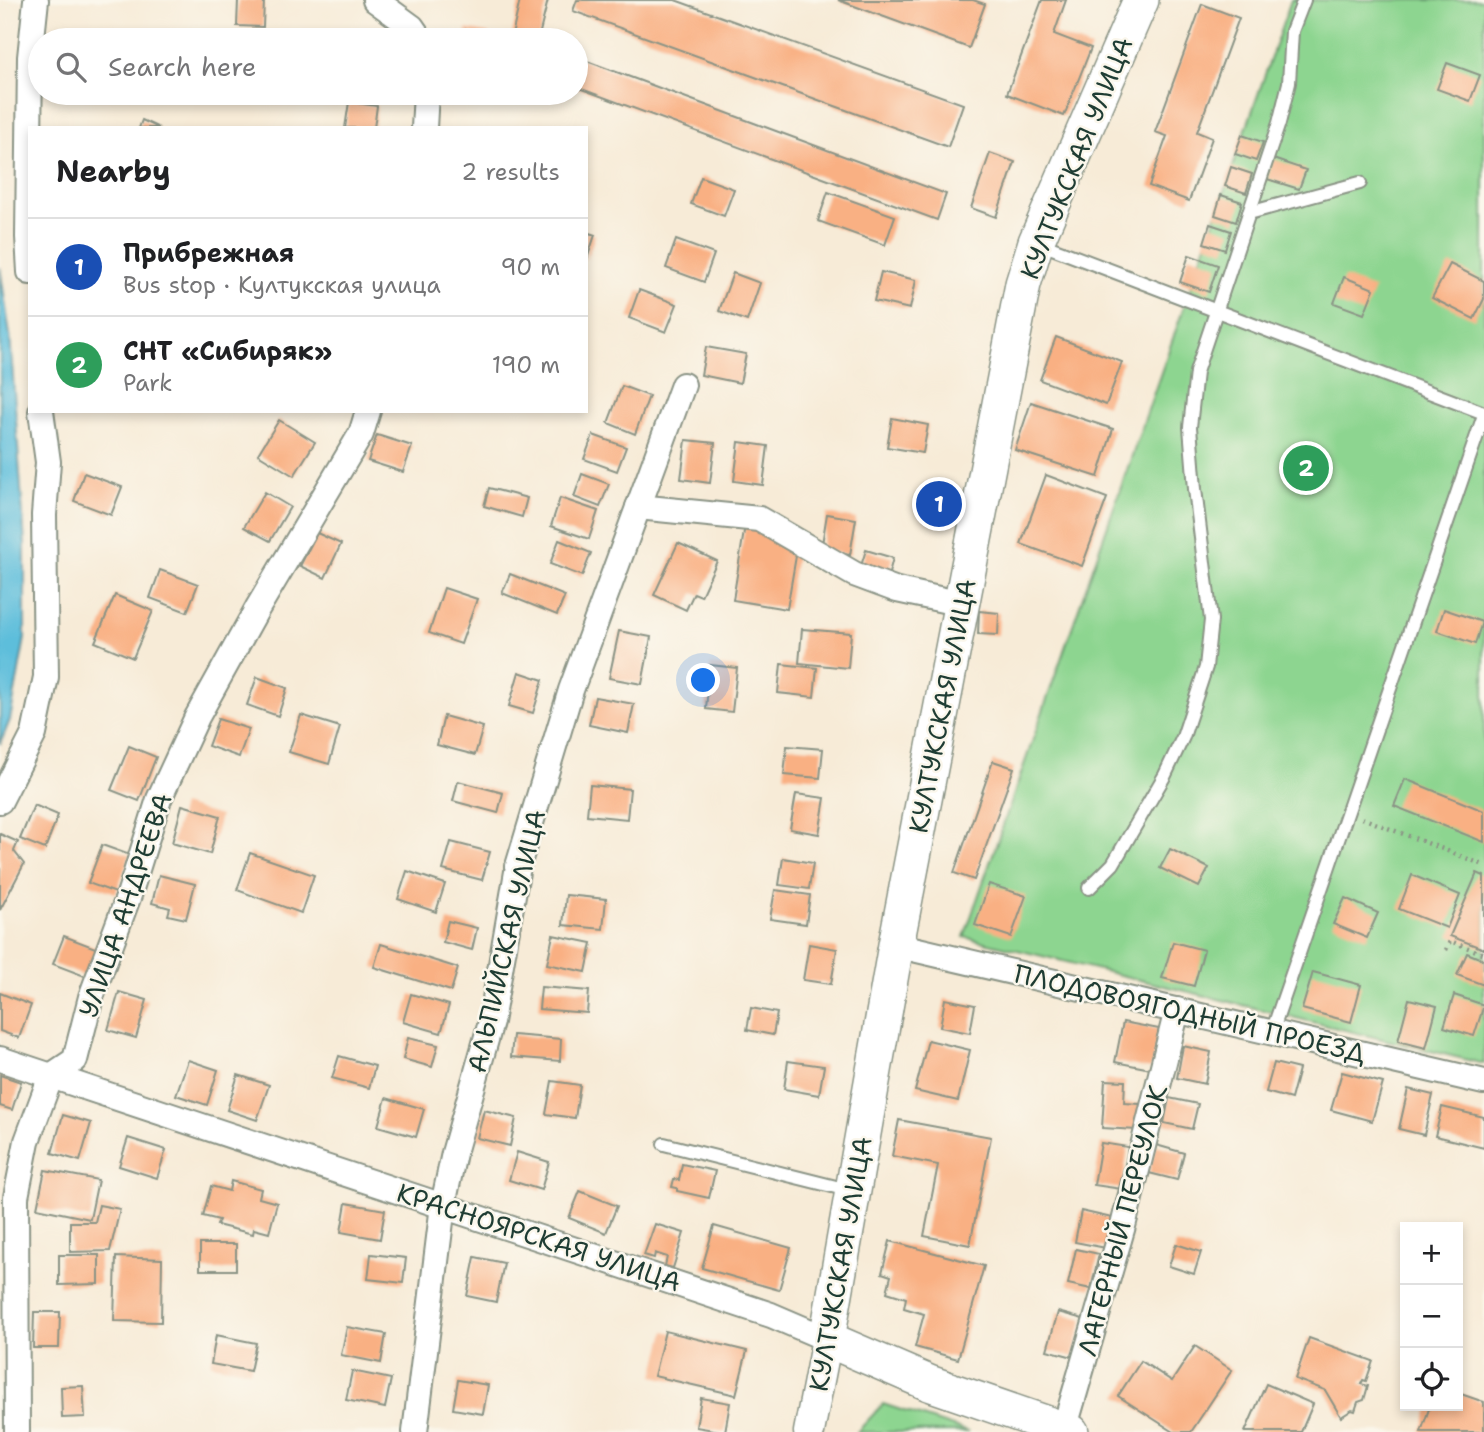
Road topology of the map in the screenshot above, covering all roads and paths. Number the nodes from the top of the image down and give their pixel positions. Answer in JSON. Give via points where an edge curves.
{"nodes":[{"id":1,"x":36,"y":0,"type":"edge"},
{"id":2,"x":375,"y":0,"type":"edge"},
{"id":3,"x":1141,"y":0,"type":"edge"},
{"id":4,"x":1304,"y":0,"type":"edge"},
{"id":5,"x":33,"y":28,"type":"edge"},
{"id":6,"x":413,"y":28,"type":"edge"},
{"id":7,"x":29,"y":105,"type":"edge"},
{"id":8,"x":425,"y":105,"type":"edge"},
{"id":9,"x":29,"y":126,"type":"edge"},
{"id":10,"x":424,"y":126,"type":"edge"},
{"id":11,"x":1360,"y":183,"type":"dead end"},
{"id":12,"x":1249,"y":213,"type":"junction"},
{"id":13,"x":1036,"y":242,"type":"junction"},
{"id":14,"x":1217,"y":310,"type":"junction"},
{"id":15,"x":682,"y":385,"type":"dead end"},
{"id":16,"x":41,"y":413,"type":"edge"},
{"id":17,"x":367,"y":413,"type":"edge"},
{"id":18,"x":1484,"y":414,"type":"edge"},
{"id":19,"x":638,"y":507,"type":"junction"},
{"id":20,"x":962,"y":604,"type":"junction"},
{"id":21,"x":0,"y":800,"type":"edge"},
{"id":22,"x":1358,"y":816,"type":"dead end"},
{"id":23,"x":1484,"y":865,"type":"edge"},
{"id":24,"x":1089,"y":888,"type":"dead end"},
{"id":25,"x":897,"y":944,"type":"junction"},
{"id":26,"x":1446,"y":950,"type":"dead end"},
{"id":27,"x":1484,"y":954,"type":"edge"},
{"id":28,"x":1177,"y":1010,"type":"junction"},
{"id":29,"x":1272,"y":1032,"type":"junction"},
{"id":30,"x":0,"y":1059,"type":"edge"},
{"id":31,"x":51,"y":1076,"type":"junction"},
{"id":32,"x":1484,"y":1082,"type":"edge"},
{"id":33,"x":664,"y":1144,"type":"dead end"},
{"id":34,"x":853,"y":1192,"type":"junction"},
{"id":35,"x":443,"y":1205,"type":"junction"},
{"id":36,"x":827,"y":1339,"type":"junction"},
{"id":37,"x":1068,"y":1431,"type":"edge"},
{"id":38,"x":17,"y":1432,"type":"edge"},
{"id":39,"x":415,"y":1432,"type":"edge"},
{"id":40,"x":810,"y":1432,"type":"edge"}],
"edges":[{"from":1,"to":5,"type":"street"},
{"from":2,"to":6,"type":"street"},
{"from":3,"to":13,"type":"main road","name":"КУЛТУКСКАЯ УЛИЦА"},
{"from":4,"to":12,"type":"lane","via":[[1292,31],[1289,83],[1279,123]]},
{"from":7,"to":9,"type":"street"},
{"from":8,"to":10,"type":"street"},
{"from":11,"to":12,"type":"lane"},
{"from":12,"to":14,"type":"lane"},
{"from":13,"to":14,"type":"lane"},
{"from":13,"to":20,"type":"main road","name":"КУЛТУКСКАЯ УЛИЦА","via":[[1023,284]]},
{"from":14,"to":18,"type":"lane"},
{"from":14,"to":24,"type":"lane","via":[[1196,372],[1190,427],[1210,620],[1206,667],[1165,775],[1113,864]]},
{"from":15,"to":19,"type":"street","name":"АЛЬПИЙСКАЯ УЛИЦА"},
{"from":16,"to":21,"type":"street","via":[[48,462],[44,514],[46,677],[34,734]]},
{"from":17,"to":31,"type":"street","name":"УЛИЦА АНДРЕЕВА","via":[[361,434],[197,717],[159,799],[91,997],[75,1060]]},
{"from":18,"to":29,"type":"lane"},
{"from":19,"to":20,"type":"street","via":[[759,519],[854,574],[897,590]]},
{"from":19,"to":35,"type":"street","name":"АЛЬПИЙСКАЯ УЛИЦА","via":[[571,690],[518,866],[491,1022]]},
{"from":20,"to":25,"type":"main road","name":"КУЛТУКСКАЯ УЛИЦА"},
{"from":22,"to":23,"type":"path"},
{"from":25,"to":28,"type":"street","name":"ПЛОДОВОЯГОДНЫЙ ПРОЕЗД"},
{"from":25,"to":34,"type":"main road","name":"КУЛТУКСКАЯ УЛИЦА"},
{"from":26,"to":27,"type":"path","via":[[1450,942]]},
{"from":28,"to":29,"type":"street","name":"ПЛОДОВОЯГОДНЫЙ ПРОЕЗД"},
{"from":28,"to":37,"type":"street","name":"ЛАГЕРНЫЙ ПЕРЕУЛОК"},
{"from":29,"to":32,"type":"street","name":"ПЛОДОВОЯГОДНЫЙ ПРОЕЗД"},
{"from":30,"to":31,"type":"street","name":"КРАСНОЯРСКАЯ УЛИЦА"},
{"from":31,"to":35,"type":"street","name":"КРАСНОЯРСКАЯ УЛИЦА"},
{"from":31,"to":38,"type":"street","name":"УЛИЦА АНДРЕЕВА","via":[[27,1141],[16,1197]]},
{"from":33,"to":34,"type":"lane"},
{"from":34,"to":36,"type":"main road","name":"КУЛТУКСКАЯ УЛИЦА"},
{"from":35,"to":36,"type":"street","name":"КРАСНОЯРСКАЯ УЛИЦА","via":[[771,1315]]},
{"from":35,"to":39,"type":"street","name":"АЛЬПИЙСКАЯ УЛИЦА"},
{"from":36,"to":37,"type":"main road","name":"КРАСНОЯРСКАЯ УЛИЦА","via":[[929,1383]]},
{"from":36,"to":40,"type":"street","name":"КУЛТУКСКАЯ УЛИЦА"}]}
